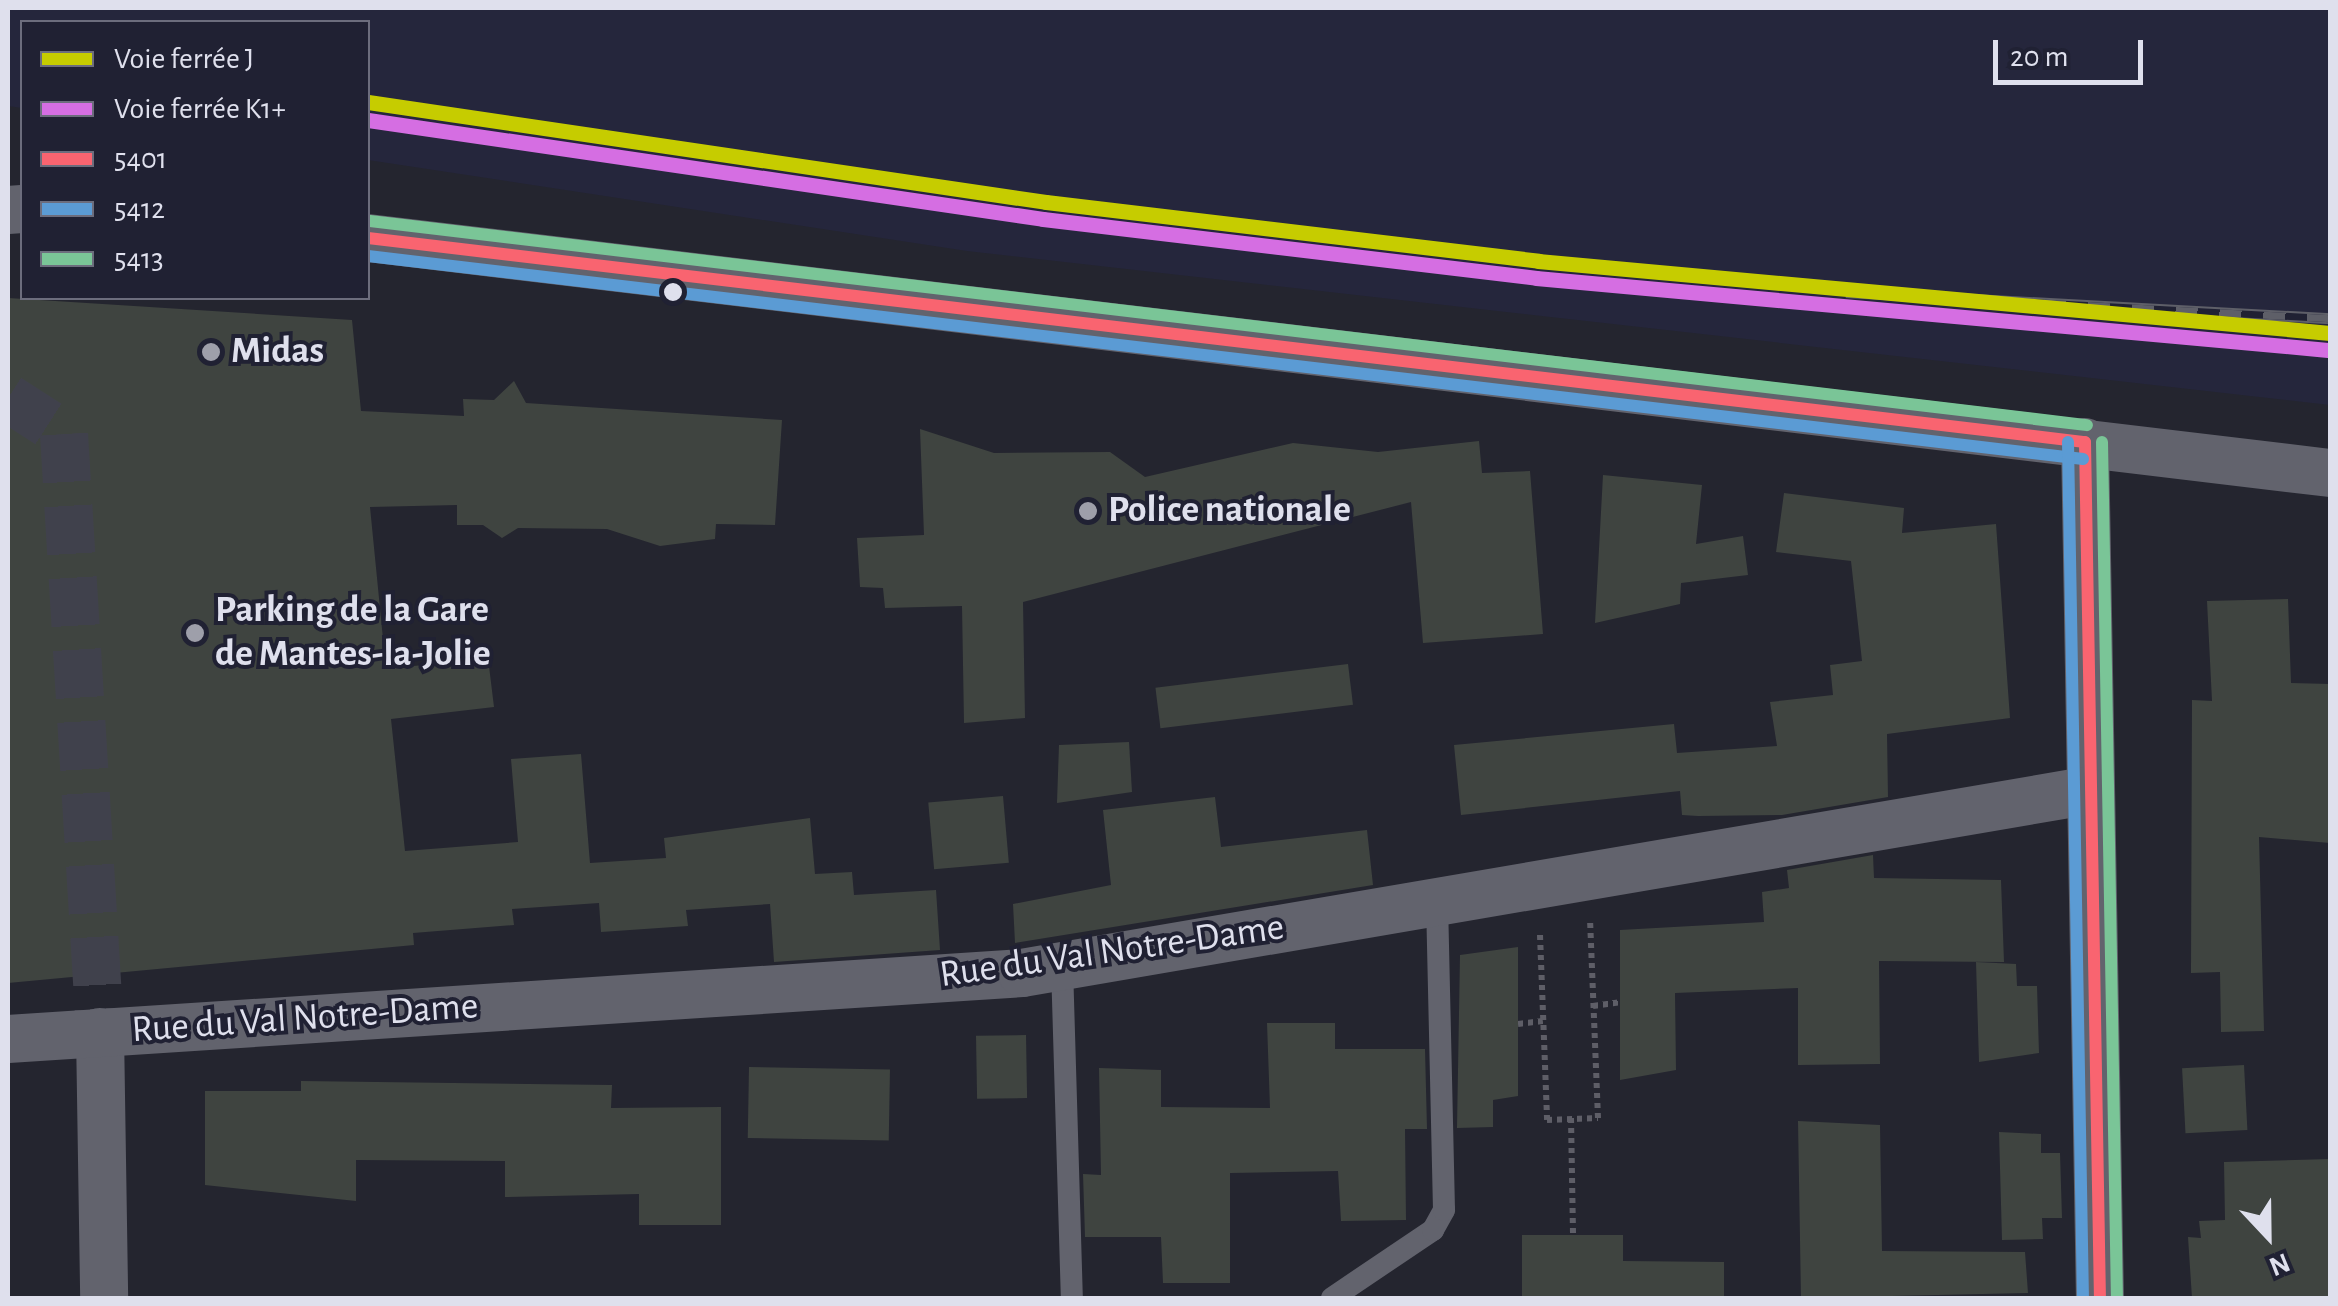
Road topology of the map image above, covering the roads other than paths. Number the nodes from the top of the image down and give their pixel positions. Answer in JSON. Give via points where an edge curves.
{"nodes":[{"id":1,"x":370,"y":238,"type":"edge"},
{"id":2,"x":2085,"y":442,"type":"junction"},
{"id":3,"x":2330,"y":472,"type":"edge"},
{"id":4,"x":2086,"y":791,"type":"junction"},
{"id":5,"x":1436,"y":902,"type":"junction"},
{"id":6,"x":1062,"y":966,"type":"junction"},
{"id":7,"x":100,"y":1032,"type":"junction"},
{"id":8,"x":8,"y":1038,"type":"edge"},
{"id":9,"x":104,"y":1298,"type":"edge"},
{"id":10,"x":1072,"y":1298,"type":"edge"},
{"id":11,"x":1332,"y":1298,"type":"edge"},
{"id":12,"x":2100,"y":1298,"type":"edge"}],
"edges":[{"from":1,"to":2,"type":"street"},
{"from":2,"to":3,"type":"street"},
{"from":2,"to":4,"type":"street"},
{"from":4,"to":5,"type":"street","name":"Rue du Val Notre-Dame"},
{"from":4,"to":12,"type":"street"},
{"from":5,"to":6,"type":"street","name":"Rue du Val Notre-Dame"},
{"from":5,"to":11,"type":"lane","via":[[1444,1210],[1433,1230]]},
{"from":6,"to":7,"type":"street","name":"Rue du Val Notre-Dame"},
{"from":6,"to":10,"type":"lane"},
{"from":7,"to":8,"type":"street","name":"Rue du Val Notre-Dame"},
{"from":7,"to":9,"type":"street"}]}
